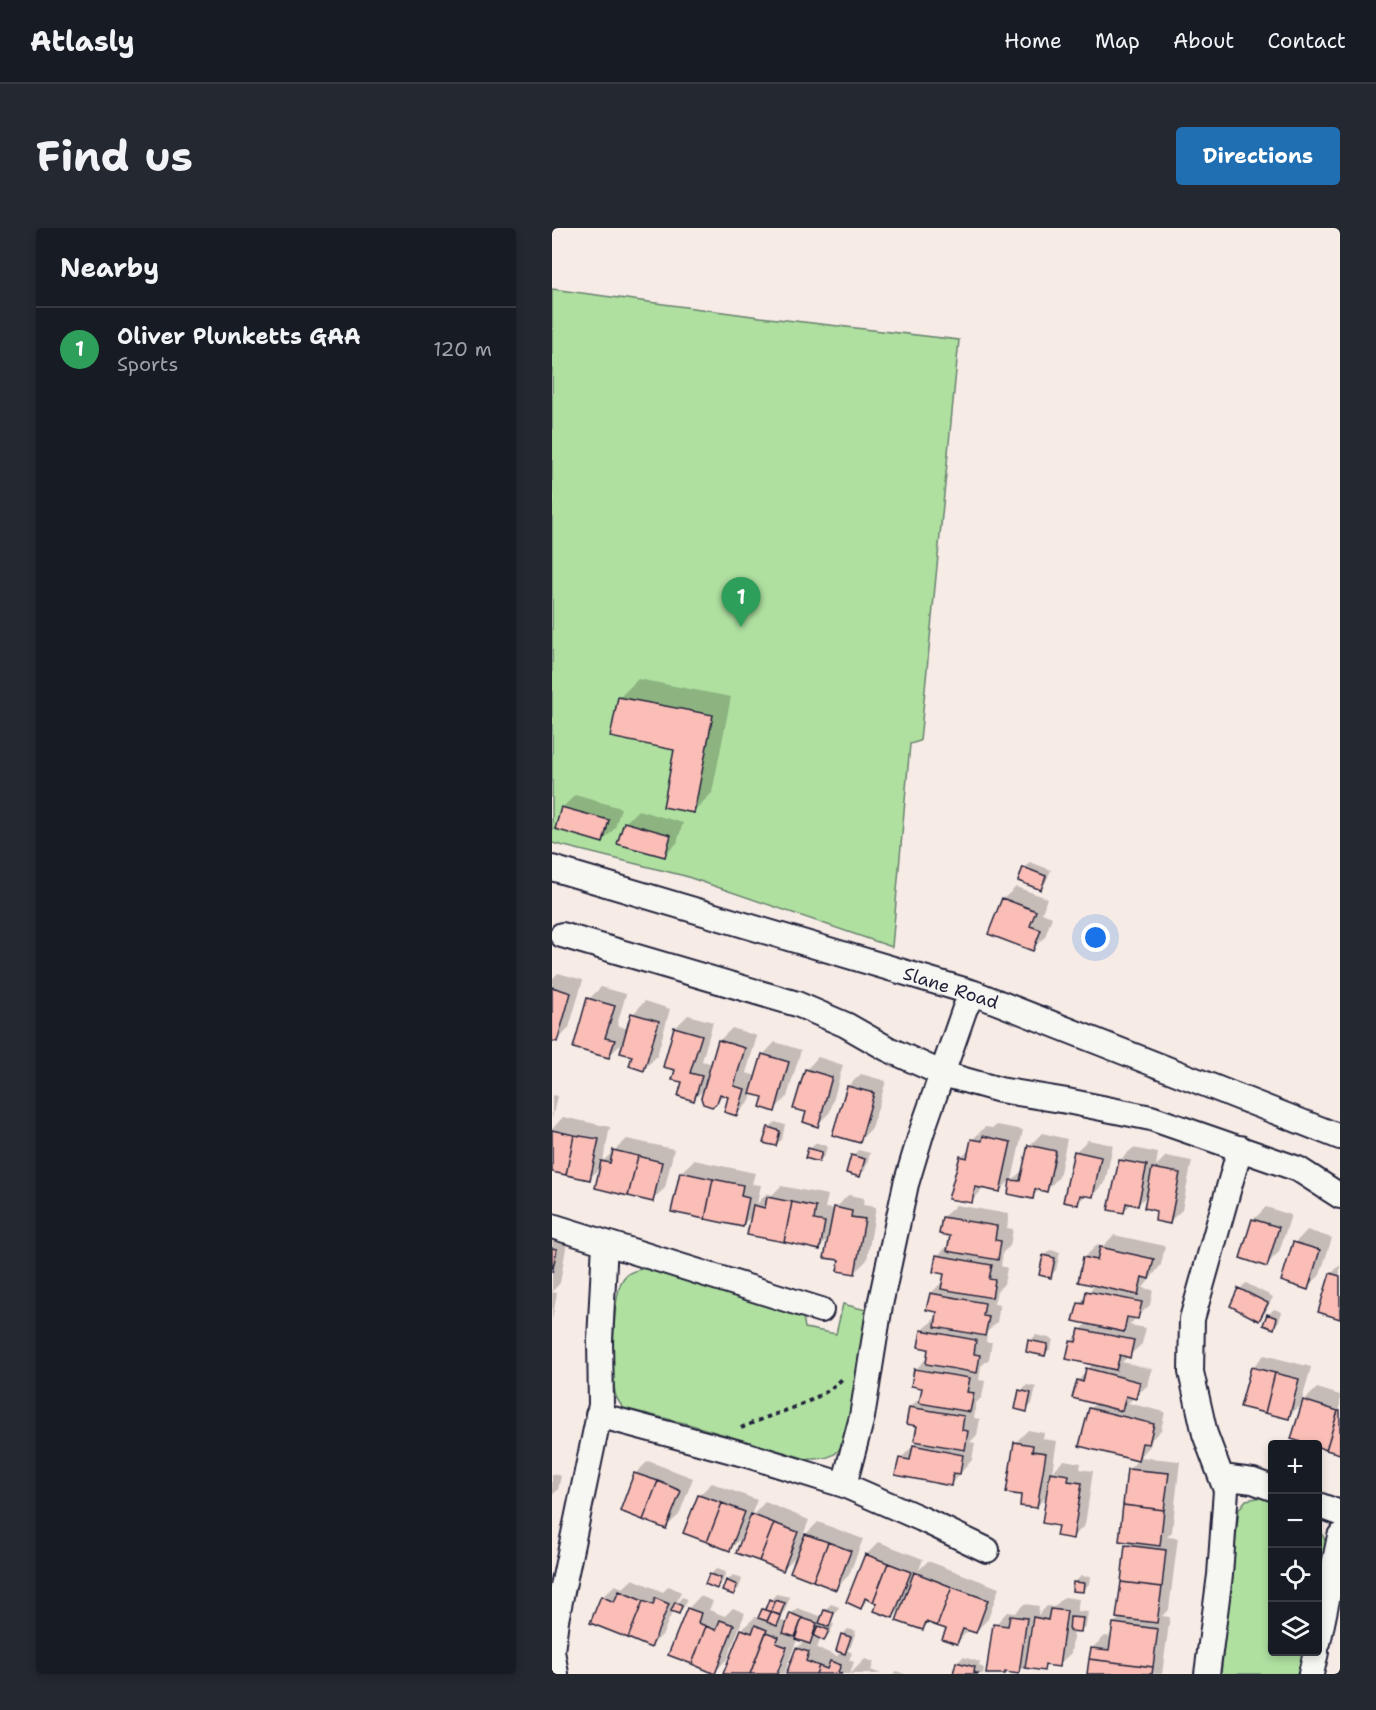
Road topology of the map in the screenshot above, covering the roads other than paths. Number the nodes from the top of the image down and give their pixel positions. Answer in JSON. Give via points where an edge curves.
{"nodes":[{"id":1,"x":552,"y":868,"type":"edge"},
{"id":2,"x":562,"y":935,"type":"dead end"},
{"id":3,"x":974,"y":993,"type":"junction"},
{"id":4,"x":943,"y":1074,"type":"junction"},
{"id":5,"x":1340,"y":1137,"type":"edge"},
{"id":6,"x":1239,"y":1148,"type":"junction"},
{"id":7,"x":1340,"y":1196,"type":"edge"},
{"id":8,"x":552,"y":1226,"type":"edge"},
{"id":9,"x":605,"y":1243,"type":"junction"},
{"id":10,"x":821,"y":1310,"type":"dead end"},
{"id":11,"x":598,"y":1415,"type":"junction"},
{"id":12,"x":1222,"y":1477,"type":"junction"},
{"id":13,"x":844,"y":1485,"type":"junction"},
{"id":14,"x":1268,"y":1487,"type":"edge"},
{"id":15,"x":1322,"y":1506,"type":"edge"},
{"id":16,"x":1340,"y":1513,"type":"edge"},
{"id":17,"x":1340,"y":1536,"type":"edge"},
{"id":18,"x":987,"y":1550,"type":"dead end"},
{"id":19,"x":554,"y":1620,"type":"edge"},
{"id":20,"x":1322,"y":1620,"type":"edge"},
{"id":21,"x":552,"y":1651,"type":"edge"},
{"id":22,"x":1315,"y":1656,"type":"edge"},
{"id":23,"x":556,"y":1674,"type":"edge"},
{"id":24,"x":1208,"y":1674,"type":"edge"},
{"id":25,"x":1311,"y":1674,"type":"edge"}],
"edges":[{"from":1,"to":3,"type":"street","name":"Slane Road"},
{"from":2,"to":4,"type":"street","via":[[797,1004]]},
{"from":3,"to":4,"type":"street","via":[[965,1008]]},
{"from":3,"to":5,"type":"street","name":"Slane Road"},
{"from":4,"to":6,"type":"street","via":[[1000,1090],[1151,1118]]},
{"from":4,"to":13,"type":"street","via":[[906,1184],[880,1305],[862,1417]]},
{"from":6,"to":7,"type":"street","via":[[1299,1169]]},
{"from":6,"to":12,"type":"street","via":[[1192,1319],[1191,1372],[1205,1434]]},
{"from":8,"to":9,"type":"street"},
{"from":9,"to":10,"type":"street"},
{"from":9,"to":11,"type":"street"},
{"from":11,"to":13,"type":"street"},
{"from":11,"to":19,"type":"street"},
{"from":12,"to":14,"type":"street"},
{"from":12,"to":24,"type":"street","via":[[1226,1490],[1220,1575]]},
{"from":13,"to":18,"type":"street"},
{"from":15,"to":16,"type":"street"},
{"from":17,"to":20,"type":"street"},
{"from":19,"to":21,"type":"street"},
{"from":21,"to":23,"type":"street"},
{"from":22,"to":25,"type":"street"}]}
